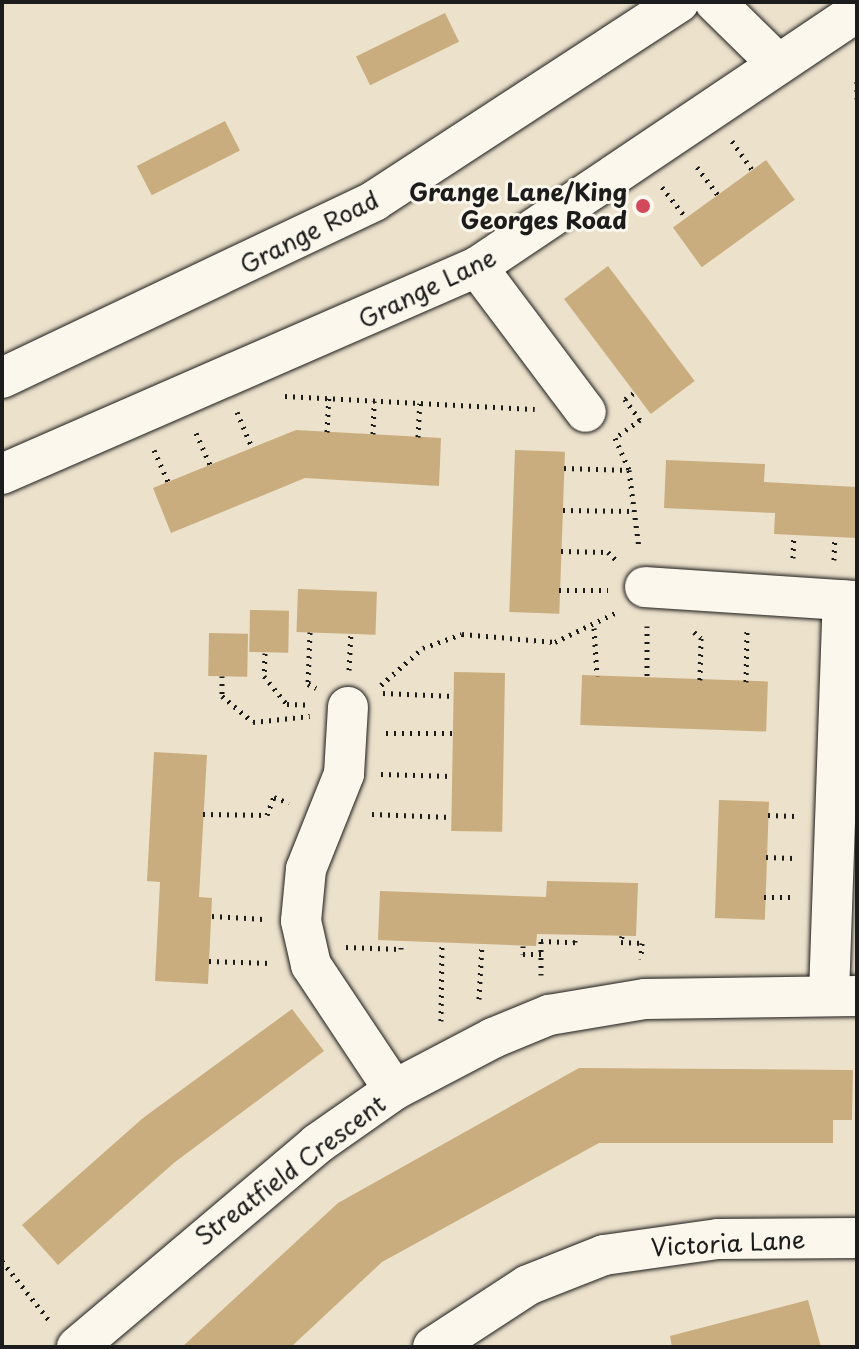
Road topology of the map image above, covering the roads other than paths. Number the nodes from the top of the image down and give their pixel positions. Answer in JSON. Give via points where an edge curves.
{"nodes":[{"id":1,"x":679,"y":2,"type":"edge"},
{"id":2,"x":715,"y":2,"type":"edge"},
{"id":3,"x":857,"y":12,"type":"edge"},
{"id":4,"x":777,"y":63,"type":"junction"},
{"id":5,"x":477,"y":267,"type":"junction"},
{"id":6,"x":2,"y":378,"type":"edge"},
{"id":7,"x":586,"y":412,"type":"road end"},
{"id":8,"x":2,"y":474,"type":"edge"},
{"id":9,"x":645,"y":587,"type":"road end"},
{"id":10,"x":850,"y":601,"type":"edge"},
{"id":11,"x":347,"y":720,"type":"road end"},
{"id":12,"x":843,"y":995,"type":"edge"},
{"id":13,"x":394,"y":1090,"type":"junction"},
{"id":14,"x":857,"y":1238,"type":"edge"},
{"id":15,"x":69,"y":1341,"type":"edge"},
{"id":16,"x":433,"y":1347,"type":"edge"}],
"edges":[{"from":1,"to":6,"type":"street","name":"Grange Road","via":[[374,201]]},
{"from":2,"to":4,"type":"street"},
{"from":3,"to":4,"type":"street","name":"Grange Lane"},
{"from":4,"to":5,"type":"street","name":"Grange Lane"},
{"from":5,"to":7,"type":"street"},
{"from":5,"to":8,"type":"street","name":"Grange Lane"},
{"from":9,"to":10,"type":"street"},
{"from":10,"to":12,"type":"street"},
{"from":11,"to":13,"type":"street","via":[[344,774],[306,869],[306,945]]},
{"from":12,"to":13,"type":"street","name":"Streatfield Crescent","via":[[645,999],[549,1015],[457,1055]]},
{"from":13,"to":15,"type":"street","name":"Streatfield Crescent","via":[[237,1205]]},
{"from":14,"to":16,"type":"street","name":"Victoria Lane","via":[[718,1239],[604,1255],[528,1285]]}]}
